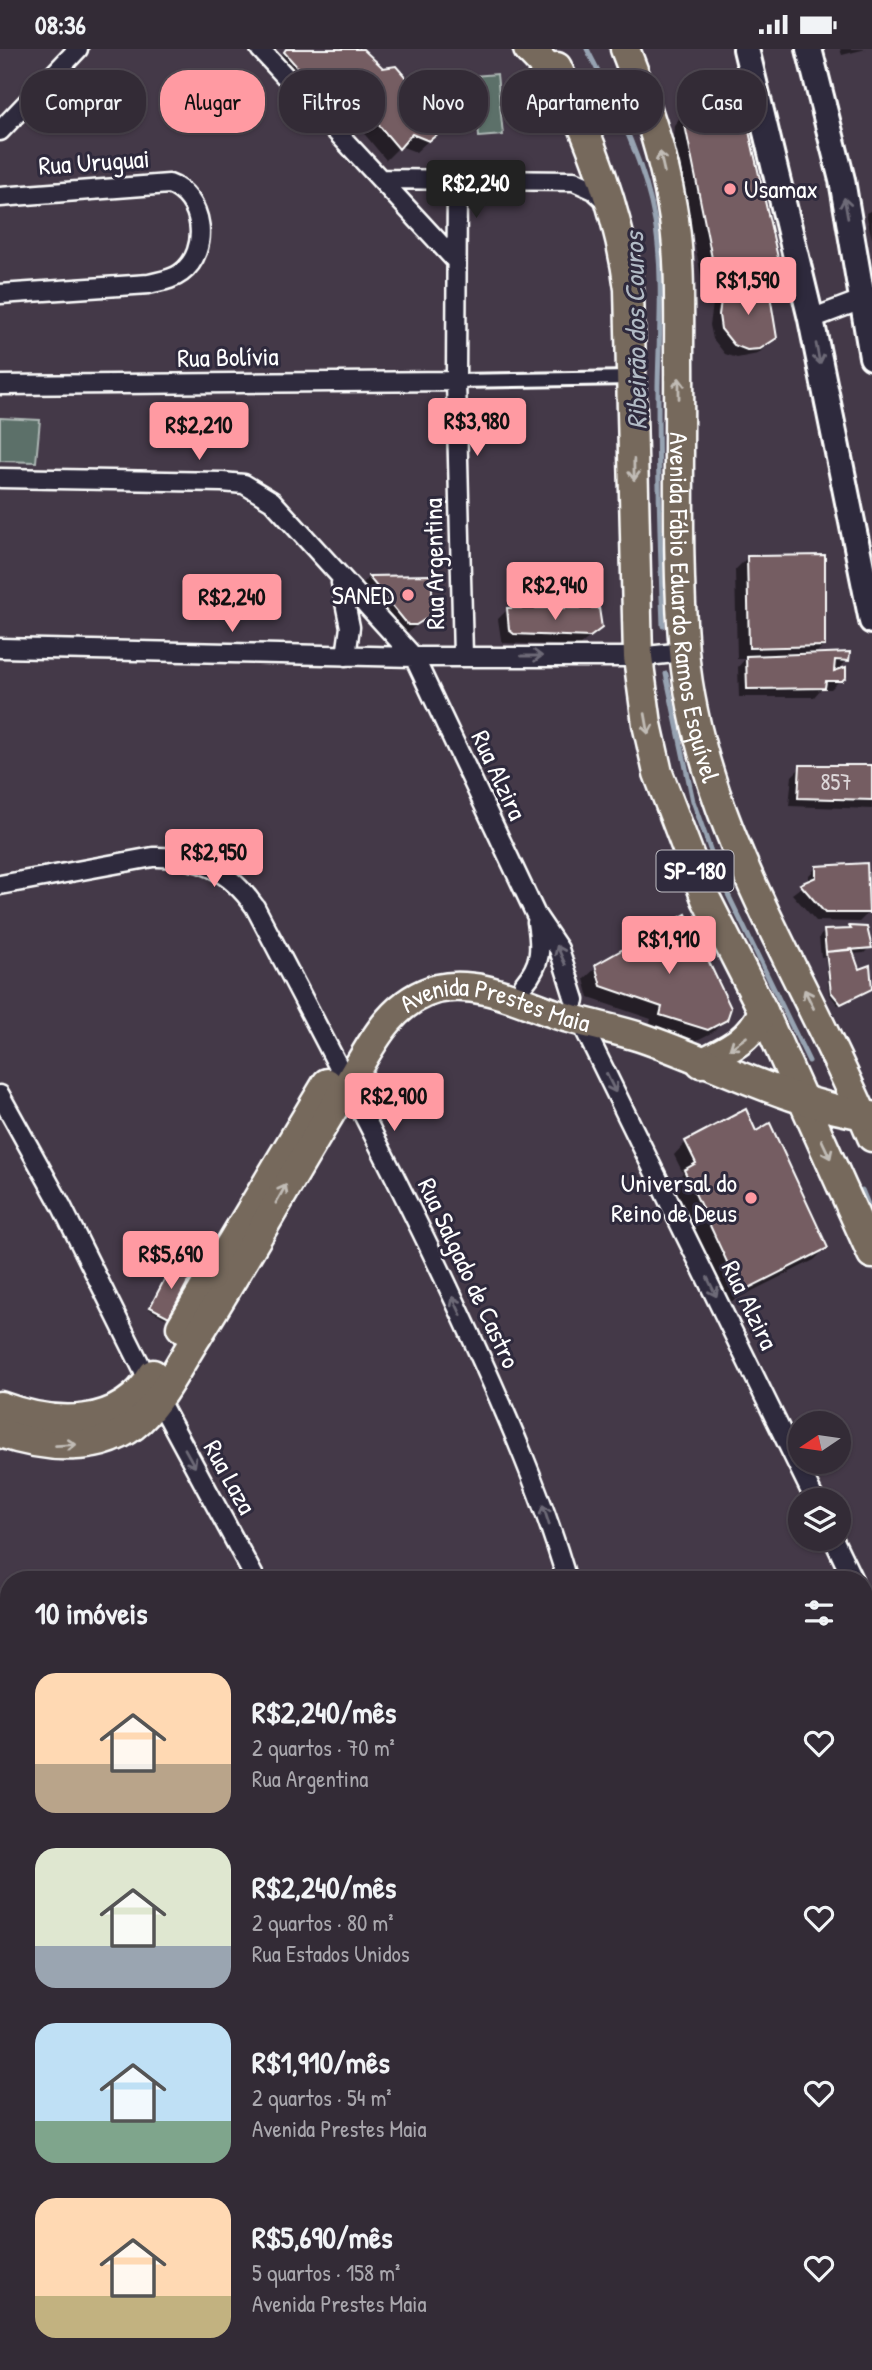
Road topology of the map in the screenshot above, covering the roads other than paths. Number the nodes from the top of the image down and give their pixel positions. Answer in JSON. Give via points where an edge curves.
{"nodes":[{"id":1,"x":78,"y":49,"type":"edge"},
{"id":2,"x":260,"y":49,"type":"edge"},
{"id":3,"x":529,"y":49,"type":"edge"},
{"id":4,"x":549,"y":49,"type":"edge"},
{"id":5,"x":625,"y":49,"type":"edge"},
{"id":6,"x":746,"y":49,"type":"edge"},
{"id":7,"x":809,"y":49,"type":"edge"},
{"id":8,"x":549,"y":70,"type":"edge"},
{"id":9,"x":558,"y":70,"type":"edge"},
{"id":10,"x":0,"y":131,"type":"edge"},
{"id":11,"x":586,"y":133,"type":"edge"},
{"id":12,"x":594,"y":151,"type":"junction"},
{"id":13,"x":457,"y":178,"type":"junction"},
{"id":14,"x":382,"y":179,"type":"junction"},
{"id":15,"x":574,"y":181,"type":"junction"},
{"id":16,"x":0,"y":197,"type":"edge"},
{"id":17,"x":612,"y":206,"type":"junction"},
{"id":18,"x":456,"y":261,"type":"junction"},
{"id":19,"x":0,"y":294,"type":"edge"},
{"id":20,"x":867,"y":298,"type":"edge"},
{"id":21,"x":811,"y":319,"type":"junction"},
{"id":22,"x":872,"y":357,"type":"edge"},
{"id":23,"x":631,"y":379,"type":"junction"},
{"id":24,"x":456,"y":381,"type":"junction"},
{"id":25,"x":1,"y":386,"type":"edge"},
{"id":26,"x":0,"y":478,"type":"edge"},
{"id":27,"x":340,"y":579,"type":"junction"},
{"id":28,"x":872,"y":621,"type":"edge"},
{"id":29,"x":0,"y":648,"type":"edge"},
{"id":30,"x":684,"y":652,"type":"junction"},
{"id":31,"x":463,"y":655,"type":"junction"},
{"id":32,"x":346,"y":656,"type":"junction"},
{"id":33,"x":414,"y":657,"type":"junction"},
{"id":34,"x":638,"y":657,"type":"junction"},
{"id":35,"x":0,"y":885,"type":"edge"},
{"id":36,"x":536,"y":915,"type":"junction"},
{"id":37,"x":524,"y":984,"type":"junction"},
{"id":38,"x":763,"y":1011,"type":"junction"},
{"id":39,"x":570,"y":1012,"type":"junction"},
{"id":40,"x":839,"y":1061,"type":"junction"},
{"id":41,"x":701,"y":1063,"type":"junction"},
{"id":42,"x":343,"y":1075,"type":"junction"},
{"id":43,"x":0,"y":1095,"type":"edge"},
{"id":44,"x":802,"y":1098,"type":"junction"},
{"id":45,"x":866,"y":1110,"type":"edge"},
{"id":46,"x":872,"y":1254,"type":"edge"},
{"id":47,"x":153,"y":1390,"type":"junction"},
{"id":48,"x":0,"y":1406,"type":"edge"},
{"id":49,"x":0,"y":1433,"type":"edge"},
{"id":50,"x":809,"y":1488,"type":"edge"},
{"id":51,"x":839,"y":1551,"type":"edge"},
{"id":52,"x":251,"y":1571,"type":"edge"},
{"id":53,"x":564,"y":1571,"type":"edge"},
{"id":54,"x":849,"y":1571,"type":"edge"}],
"edges":[{"from":1,"to":10,"type":"street"},
{"from":2,"to":14,"type":"street"},
{"from":3,"to":8,"type":"highway"},
{"from":4,"to":9,"type":"main road","name":"Avenida Fábio Eduardo Ramos Esquível","number":"SP-180"},
{"from":30,"to":5,"type":"main road","name":"Avenida Fábio Eduardo Ramos Esquível","number":"SP-180","one_way":true,"via":[[679,277],[674,222],[647,105]]},
{"from":6,"to":21,"type":"main road"},
{"from":20,"to":7,"type":"main road","one_way":true},
{"from":11,"to":12,"type":"main road","name":"Avenida Fábio Eduardo Ramos Esquível","number":"SP-180"},
{"from":12,"to":15,"type":"street"},
{"from":12,"to":17,"type":"main road","name":"Avenida Fábio Eduardo Ramos Esquível","number":"SP-180"},
{"from":13,"to":14,"type":"street"},
{"from":13,"to":15,"type":"street"},
{"from":13,"to":18,"type":"street","name":"Rua Argentina"},
{"from":14,"to":18,"type":"street"},
{"from":15,"to":17,"type":"street"},
{"from":16,"to":19,"type":"street","name":"Rua Uruguai","via":[[158,183],[178,187],[194,204],[199,227],[195,256],[183,272],[149,284]]},
{"from":17,"to":23,"type":"main road","name":"Avenida Fábio Eduardo Ramos Esquível","number":"SP-180","via":[[629,289]]},
{"from":18,"to":24,"type":"street","name":"Rua Argentina"},
{"from":20,"to":21,"type":"street"},
{"from":20,"to":22,"type":"main road"},
{"from":21,"to":28,"type":"main road","one_way":true},
{"from":23,"to":24,"type":"street"},
{"from":23,"to":34,"type":"main road","name":"Avenida Fábio Eduardo Ramos Esquível","number":"SP-180","one_way":true},
{"from":24,"to":25,"type":"street","name":"Rua Bolívia"},
{"from":24,"to":31,"type":"street","name":"Rua Argentina"},
{"from":26,"to":27,"type":"street","name":"Rua Alzira","via":[[244,484],[272,501]]},
{"from":27,"to":32,"type":"street","via":[[348,608]]},
{"from":27,"to":33,"type":"street","name":"Rua Alzira"},
{"from":29,"to":32,"type":"street"},
{"from":30,"to":34,"type":"street"},
{"from":40,"to":30,"type":"main road","name":"Avenida Fábio Eduardo Ramos Esquível","number":"SP-180","one_way":true,"via":[[724,822],[705,766]]},
{"from":31,"to":33,"type":"street"},
{"from":31,"to":34,"type":"street","one_way":true},
{"from":32,"to":33,"type":"street"},
{"from":33,"to":36,"type":"street","name":"Rua Alzira"},
{"from":34,"to":38,"type":"main road","name":"Avenida Fábio Eduardo Ramos Esquível","number":"SP-180","one_way":true,"via":[[647,724],[676,827],[706,899]]},
{"from":35,"to":42,"type":"street","name":"Rua Salgado de Castro","via":[[153,857],[179,856],[226,873],[255,907]]},
{"from":36,"to":37,"type":"street","name":"Rua Alzira","via":[[540,957]]},
{"from":39,"to":36,"type":"street","name":"Rua Alzira","one_way":true,"via":[[559,949]]},
{"from":37,"to":39,"type":"main road","name":"Avenida Prestes Maia"},
{"from":37,"to":42,"type":"main road","name":"Avenida Prestes Maia","via":[[463,967],[408,980],[377,1004]]},
{"from":38,"to":41,"type":"main road","one_way":true,"via":[[743,1040]]},
{"from":38,"to":44,"type":"main road","name":"Avenida Fábio Eduardo Ramos Esquível","number":"SP-180"},
{"from":39,"to":41,"type":"main road","name":"Avenida Prestes Maia","via":[[621,1018],[640,1037]]},
{"from":39,"to":42,"type":"main road","name":"Avenida Prestes Maia","via":[[470,987],[432,991],[409,1000],[395,1012]]},
{"from":39,"to":50,"type":"street","name":"Rua Alzira","one_way":true},
{"from":40,"to":44,"type":"main road","via":[[826,1083]]},
{"from":40,"to":45,"type":"main road","name":"Avenida Fábio Eduardo Ramos Esquível","number":"SP-180"},
{"from":41,"to":44,"type":"main road","name":"Avenida Prestes Maia"},
{"from":42,"to":47,"type":"main road","name":"Avenida Prestes Maia","via":[[270,1174]]},
{"from":53,"to":42,"type":"street","name":"Rua Salgado de Castro","one_way":true,"via":[[509,1420],[407,1199]]},
{"from":43,"to":47,"type":"street","name":"Rua Laza","via":[[61,1205]]},
{"from":44,"to":45,"type":"main road","name":"Avenida Prestes Maia"},
{"from":44,"to":46,"type":"main road","name":"Avenida Fábio Eduardo Ramos Esquível","number":"SP-180","one_way":true},
{"from":47,"to":48,"type":"main road","name":"Avenida Prestes Maia","via":[[101,1416],[77,1421]]},
{"from":49,"to":47,"type":"main road","name":"Avenida Prestes Maia","one_way":true,"via":[[57,1447],[108,1438],[139,1421]]},
{"from":47,"to":52,"type":"street","name":"Rua Laza","one_way":true},
{"from":51,"to":54,"type":"street"}]}
